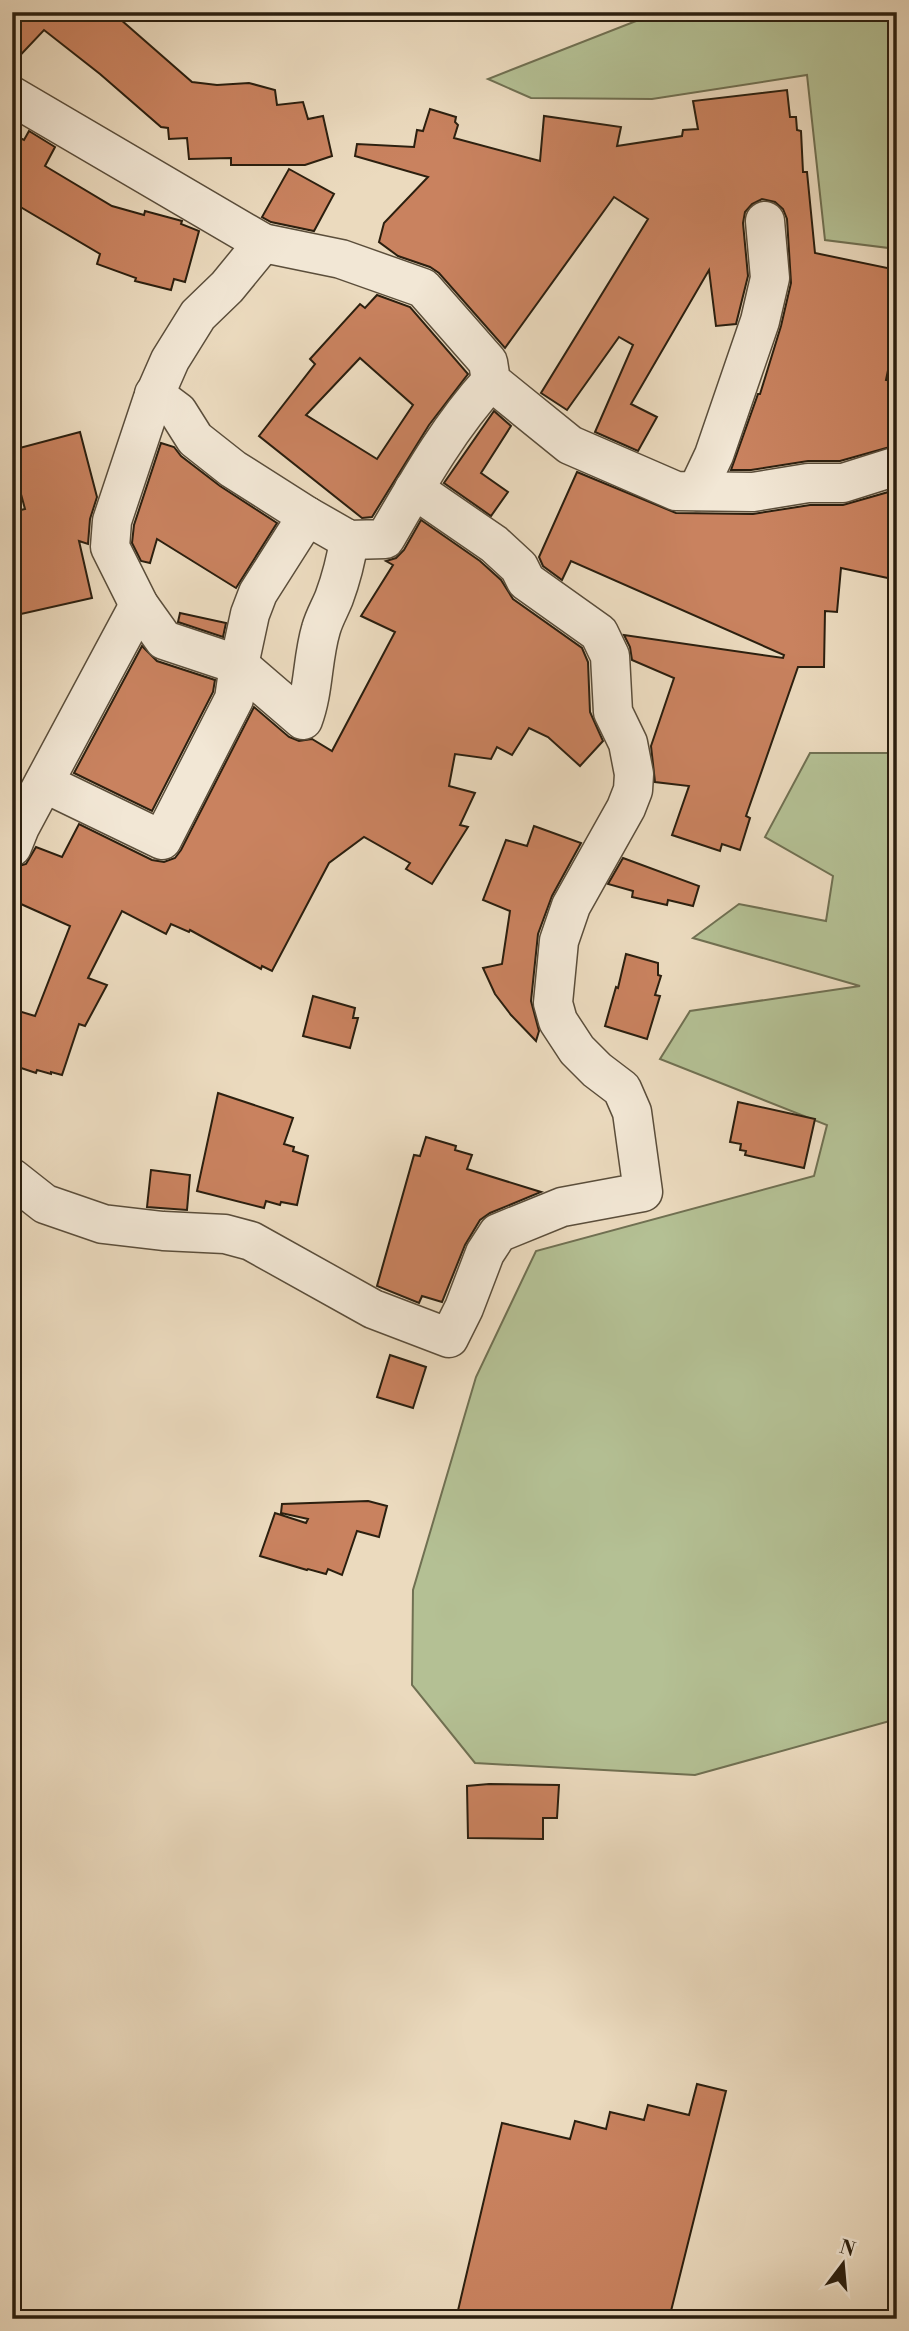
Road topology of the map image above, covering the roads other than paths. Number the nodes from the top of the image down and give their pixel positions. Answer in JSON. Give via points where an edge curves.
{"nodes":[{"id":1,"x":12,"y":96,"type":"edge"},
{"id":2,"x":765,"y":221,"type":"dead end"},
{"id":3,"x":263,"y":243,"type":"junction"},
{"id":4,"x":491,"y":382,"type":"junction"},
{"id":5,"x":154,"y":394,"type":"junction"},
{"id":6,"x":897,"y":466,"type":"edge"},
{"id":7,"x":414,"y":489,"type":"junction"},
{"id":8,"x":697,"y":491,"type":"junction"},
{"id":9,"x":307,"y":516,"type":"junction"},
{"id":10,"x":349,"y":540,"type":"junction"},
{"id":11,"x":139,"y":606,"type":"junction"},
{"id":12,"x":239,"y":665,"type":"junction"},
{"id":13,"x":44,"y":783,"type":"junction"},
{"id":14,"x":12,"y":847,"type":"edge"},
{"id":15,"x":12,"y":1178,"type":"edge"}],
"edges":[{"from":1,"to":3,"type":"street"},
{"from":2,"to":8,"type":"street","via":[[770,278],[760,321]]},
{"from":3,"to":4,"type":"street","via":[[341,260],[424,288],[488,362]]},
{"from":3,"to":5,"type":"street","via":[[198,314]]},
{"from":4,"to":7,"type":"street","via":[[467,407]]},
{"from":4,"to":8,"type":"street","via":[[570,445],[676,491]]},
{"from":5,"to":9,"type":"street","via":[[178,412],[195,439]]},
{"from":5,"to":11,"type":"street","via":[[112,521],[110,547]]},
{"from":6,"to":8,"type":"street","via":[[843,484],[808,483],[753,492]]},
{"from":7,"to":10,"type":"street","via":[[385,539]]},
{"from":7,"to":15,"type":"street","via":[[494,544],[519,567],[526,581],[599,633],[610,656],[613,712],[628,743],[633,790],[571,906],[559,941],[553,1003],[558,1021],[577,1051],[622,1089],[632,1112],[643,1192],[562,1207],[498,1233],[449,1338],[373,1309],[251,1241],[225,1234],[103,1224],[45,1204]]},
{"from":9,"to":10,"type":"street"},
{"from":9,"to":12,"type":"street","via":[[258,593]]},
{"from":10,"to":12,"type":"street","via":[[322,627],[303,720]]},
{"from":11,"to":12,"type":"street","via":[[164,640]]},
{"from":11,"to":13,"type":"street"},
{"from":12,"to":13,"type":"street","via":[[234,699],[162,840]]},
{"from":13,"to":14,"type":"street"}]}
